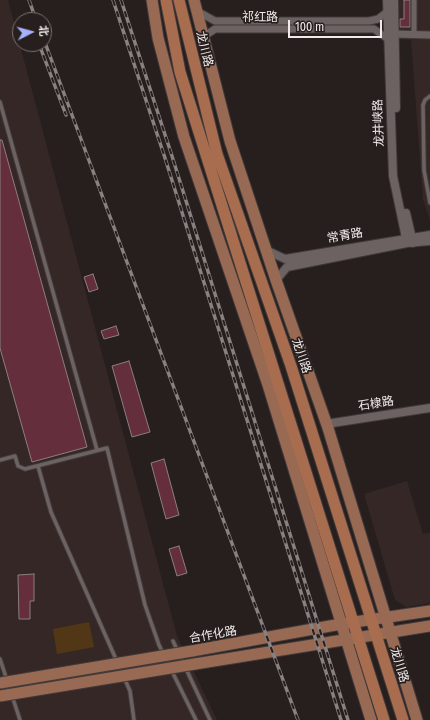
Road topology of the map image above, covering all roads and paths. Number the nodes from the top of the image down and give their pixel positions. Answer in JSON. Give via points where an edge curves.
{"nodes":[{"id":1,"x":152,"y":0,"type":"edge"},
{"id":2,"x":166,"y":0,"type":"edge"},
{"id":3,"x":179,"y":0,"type":"edge"},
{"id":4,"x":387,"y":0,"type":"edge"},
{"id":5,"x":394,"y":0,"type":"edge"},
{"id":6,"x":414,"y":0,"type":"edge"},
{"id":7,"x":196,"y":6,"type":"edge"},
{"id":8,"x":387,"y":12,"type":"junction"},
{"id":9,"x":414,"y":34,"type":"junction"},
{"id":10,"x":430,"y":34,"type":"edge"},
{"id":11,"x":203,"y":37,"type":"junction"},
{"id":12,"x":391,"y":37,"type":"junction"},
{"id":13,"x":430,"y":96,"type":"edge"},
{"id":14,"x":0,"y":102,"type":"edge"},
{"id":15,"x":430,"y":203,"type":"edge"},
{"id":16,"x":430,"y":235,"type":"edge"},
{"id":17,"x":409,"y":240,"type":"junction"},
{"id":18,"x":430,"y":241,"type":"edge"},
{"id":19,"x":266,"y":250,"type":"junction"},
{"id":20,"x":276,"y":280,"type":"junction"},
{"id":21,"x":430,"y":408,"type":"edge"},
{"id":22,"x":430,"y":413,"type":"edge"},
{"id":23,"x":327,"y":426,"type":"junction"},
{"id":24,"x":97,"y":450,"type":"junction"},
{"id":25,"x":0,"y":460,"type":"edge"},
{"id":26,"x":38,"y":466,"type":"junction"},
{"id":27,"x":430,"y":611,"type":"edge"},
{"id":28,"x":386,"y":617,"type":"junction"},
{"id":29,"x":371,"y":619,"type":"junction"},
{"id":30,"x":353,"y":622,"type":"junction"},
{"id":31,"x":340,"y":624,"type":"junction"},
{"id":32,"x":430,"y":626,"type":"edge"},
{"id":33,"x":390,"y":632,"type":"junction"},
{"id":34,"x":376,"y":634,"type":"junction"},
{"id":35,"x":358,"y":637,"type":"junction"},
{"id":36,"x":346,"y":639,"type":"junction"},
{"id":37,"x":173,"y":641,"type":"dead end"},
{"id":38,"x":0,"y":659,"type":"edge"},
{"id":39,"x":0,"y":684,"type":"edge"},
{"id":40,"x":0,"y":696,"type":"edge"},
{"id":41,"x":20,"y":720,"type":"edge"},
{"id":42,"x":134,"y":720,"type":"edge"},
{"id":43,"x":196,"y":720,"type":"edge"},
{"id":44,"x":210,"y":720,"type":"edge"},
{"id":45,"x":371,"y":720,"type":"edge"},
{"id":46,"x":384,"y":720,"type":"edge"},
{"id":47,"x":403,"y":720,"type":"edge"},
{"id":48,"x":417,"y":720,"type":"edge"}],
"edges":[{"from":1,"to":31,"type":"main road","via":[[158,38],[186,144],[268,385]]},
{"from":2,"to":30,"type":"highway","via":[[180,72]]},
{"from":3,"to":29,"type":"highway","name":"龙川路","via":[[217,154],[291,366]]},
{"from":4,"to":8,"type":"street","name":"龙井峡路"},
{"from":5,"to":12,"type":"street","name":"龙井峡路"},
{"from":6,"to":9,"type":"street"},
{"from":7,"to":8,"type":"street","name":"祁红路","via":[[215,21],[369,21],[378,19]]},
{"from":7,"to":11,"type":"main road","name":"龙川路"},
{"from":8,"to":12,"type":"street","name":"龙井峡路"},
{"from":9,"to":10,"type":"street"},
{"from":9,"to":12,"type":"street"},
{"from":11,"to":12,"type":"street","name":"祁红路","via":[[215,29],[374,29]]},
{"from":11,"to":19,"type":"main road","name":"龙川路","via":[[230,141]]},
{"from":12,"to":17,"type":"street","name":"龙井峡路","via":[[393,176]]},
{"from":13,"to":15,"type":"lane","via":[[423,105],[424,170]]},
{"from":14,"to":24,"type":"lane"},
{"from":16,"to":17,"type":"street","name":"常青路"},
{"from":17,"to":18,"type":"street","name":"常青路"},
{"from":17,"to":19,"type":"street","name":"常青路","via":[[285,259]]},
{"from":17,"to":20,"type":"street","name":"常青路","via":[[287,267]]},
{"from":19,"to":20,"type":"main road","name":"龙川路"},
{"from":20,"to":23,"type":"main road","name":"龙川路"},
{"from":21,"to":23,"type":"street","name":"石棣路"},
{"from":22,"to":23,"type":"street","name":"石棣路"},
{"from":23,"to":28,"type":"main road","name":"龙川路"},
{"from":24,"to":26,"type":"lane"},
{"from":24,"to":43,"type":"lane","via":[[107,448],[145,605],[159,645]]},
{"from":25,"to":26,"type":"lane","via":[[15,456],[18,466],[25,469]]},
{"from":26,"to":42,"type":"lane","via":[[51,512],[130,692]]},
{"from":27,"to":28,"type":"main road","name":"合作化路"},
{"from":28,"to":29,"type":"main road","name":"合作化路"},
{"from":28,"to":33,"type":"main road","name":"龙川路"},
{"from":29,"to":30,"type":"main road","name":"合作化路"},
{"from":29,"to":34,"type":"highway","name":"龙川路"},
{"from":30,"to":31,"type":"main road","name":"合作化路"},
{"from":30,"to":35,"type":"highway"},
{"from":31,"to":36,"type":"main road"},
{"from":31,"to":39,"type":"main road","name":"合作化路","bridge":true},
{"from":32,"to":33,"type":"main road","name":"合作化路"},
{"from":33,"to":34,"type":"main road","name":"合作化路"},
{"from":33,"to":48,"type":"main road","name":"龙川路"},
{"from":34,"to":35,"type":"main road","name":"合作化路"},
{"from":34,"to":47,"type":"highway","name":"龙川路"},
{"from":35,"to":36,"type":"main road","name":"合作化路"},
{"from":35,"to":46,"type":"highway"},
{"from":36,"to":40,"type":"main road","name":"合作化路","bridge":true},
{"from":36,"to":45,"type":"main road"},
{"from":37,"to":44,"type":"lane"},
{"from":38,"to":41,"type":"lane"}]}
